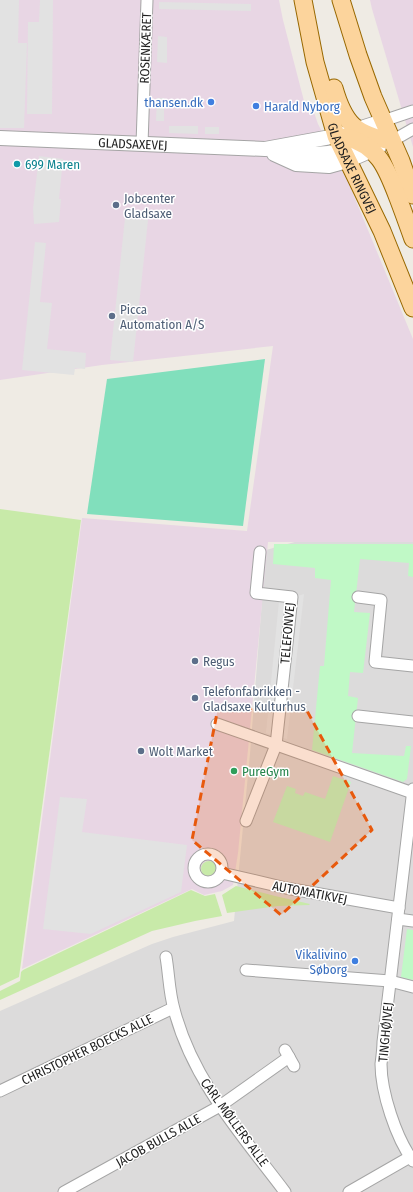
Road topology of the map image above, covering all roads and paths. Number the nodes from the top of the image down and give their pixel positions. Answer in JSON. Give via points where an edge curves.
{"nodes":[{"id":1,"x":146,"y":0,"type":"edge"},
{"id":2,"x":304,"y":0,"type":"edge"},
{"id":3,"x":341,"y":0,"type":"edge"},
{"id":4,"x":413,"y":111,"type":"edge"},
{"id":5,"x":413,"y":129,"type":"edge"},
{"id":6,"x":368,"y":134,"type":"junction"},
{"id":7,"x":0,"y":138,"type":"edge"},
{"id":8,"x":392,"y":141,"type":"junction"},
{"id":9,"x":142,"y":144,"type":"junction"},
{"id":10,"x":265,"y":149,"type":"junction"},
{"id":11,"x":342,"y":149,"type":"junction"},
{"id":12,"x":413,"y":195,"type":"edge"},
{"id":13,"x":413,"y":239,"type":"edge"},
{"id":14,"x":413,"y":308,"type":"edge"},
{"id":15,"x":260,"y":552,"type":"dead end"},
{"id":16,"x":358,"y":597,"type":"dead end"},
{"id":17,"x":413,"y":666,"type":"edge"},
{"id":18,"x":358,"y":716,"type":"dead end"},
{"id":19,"x":413,"y":722,"type":"edge"},
{"id":20,"x":217,"y":724,"type":"dead end"},
{"id":21,"x":276,"y":745,"type":"junction"},
{"id":22,"x":413,"y":789,"type":"edge"},
{"id":23,"x":413,"y":793,"type":"edge"},
{"id":24,"x":246,"y":821,"type":"dead end"},
{"id":25,"x":222,"y":873,"type":"dead end"},
{"id":26,"x":399,"y":914,"type":"junction"},
{"id":27,"x":413,"y":921,"type":"edge"},
{"id":28,"x":166,"y":957,"type":"dead end"},
{"id":29,"x":246,"y":970,"type":"dead end"},
{"id":30,"x":390,"y":981,"type":"junction"},
{"id":31,"x":413,"y":987,"type":"edge"},
{"id":32,"x":173,"y":1008,"type":"junction"},
{"id":33,"x":289,"y":1058,"type":"dead end"},
{"id":34,"x":0,"y":1091,"type":"edge"},
{"id":35,"x":220,"y":1106,"type":"junction"},
{"id":36,"x":411,"y":1154,"type":"edge"},
{"id":37,"x":64,"y":1192,"type":"edge"},
{"id":38,"x":285,"y":1192,"type":"edge"},
{"id":39,"x":349,"y":1192,"type":"edge"}],
"edges":[{"from":1,"to":9,"type":"street","name":"ROSENKÆRET"},
{"from":2,"to":6,"type":"main road","via":[[319,32],[339,106],[345,117]]},
{"from":2,"to":11,"type":"main road","name":"GLADSAXE RINGVEJ","via":[[315,62]]},
{"from":3,"to":6,"type":"main road","via":[[372,97]]},
{"from":4,"to":6,"type":"street"},
{"from":5,"to":8,"type":"street"},
{"from":6,"to":8,"type":"main road"},
{"from":6,"to":8,"type":"street","name":"GLADSAXEVEJ"},
{"from":6,"to":11,"type":"street","name":"GLADSAXEVEJ"},
{"from":6,"to":11,"type":"main road","via":[[345,137]]},
{"from":6,"to":13,"type":"main road","via":[[386,168]]},
{"from":7,"to":9,"type":"street","name":"GLADSAXEVEJ"},
{"from":8,"to":12,"type":"main road"},
{"from":9,"to":10,"type":"street","name":"GLADSAXEVEJ"},
{"from":10,"to":11,"type":"street","name":"GLADSAXEVEJ"},
{"from":10,"to":11,"type":"street","name":"GLADSAXEVEJ","via":[[296,164],[329,166]]},
{"from":11,"to":14,"type":"main road","name":"GLADSAXE RINGVEJ","via":[[382,231]]},
{"from":15,"to":21,"type":"street","name":"TELEFONVEJ","via":[[256,593],[292,597]]},
{"from":16,"to":17,"type":"street","via":[[381,600],[375,662]]},
{"from":18,"to":19,"type":"street"},
{"from":20,"to":21,"type":"street"},
{"from":21,"to":23,"type":"street"},
{"from":21,"to":24,"type":"street","name":"TELEFONVEJ"},
{"from":22,"to":23,"type":"street","name":"TINGHØJVEJ"},
{"from":23,"to":26,"type":"street","name":"TINGHØJVEJ"},
{"from":25,"to":26,"type":"street","name":"AUTOMATIKVEJ"},
{"from":26,"to":27,"type":"street"},
{"from":26,"to":30,"type":"street","name":"TINGHØJVEJ"},
{"from":28,"to":32,"type":"street","name":"CARL MØLLERS ALLE"},
{"from":29,"to":30,"type":"street"},
{"from":30,"to":31,"type":"street","name":"TINGHØJVEJ"},
{"from":30,"to":36,"type":"street","name":"TINGHØJVEJ","via":[[381,1065],[391,1118]]},
{"from":32,"to":34,"type":"street","name":"CHRISTOPHER BOECKS ALLE"},
{"from":32,"to":35,"type":"street","name":"CARL MØLLERS ALLE","via":[[196,1068]]},
{"from":33,"to":35,"type":"street","name":"JACOB BULLS ALLE"},
{"from":35,"to":37,"type":"street","name":"JACOB BULLS ALLE"},
{"from":35,"to":38,"type":"street","name":"CARL MØLLERS ALLE"},
{"from":36,"to":39,"type":"street"}]}
